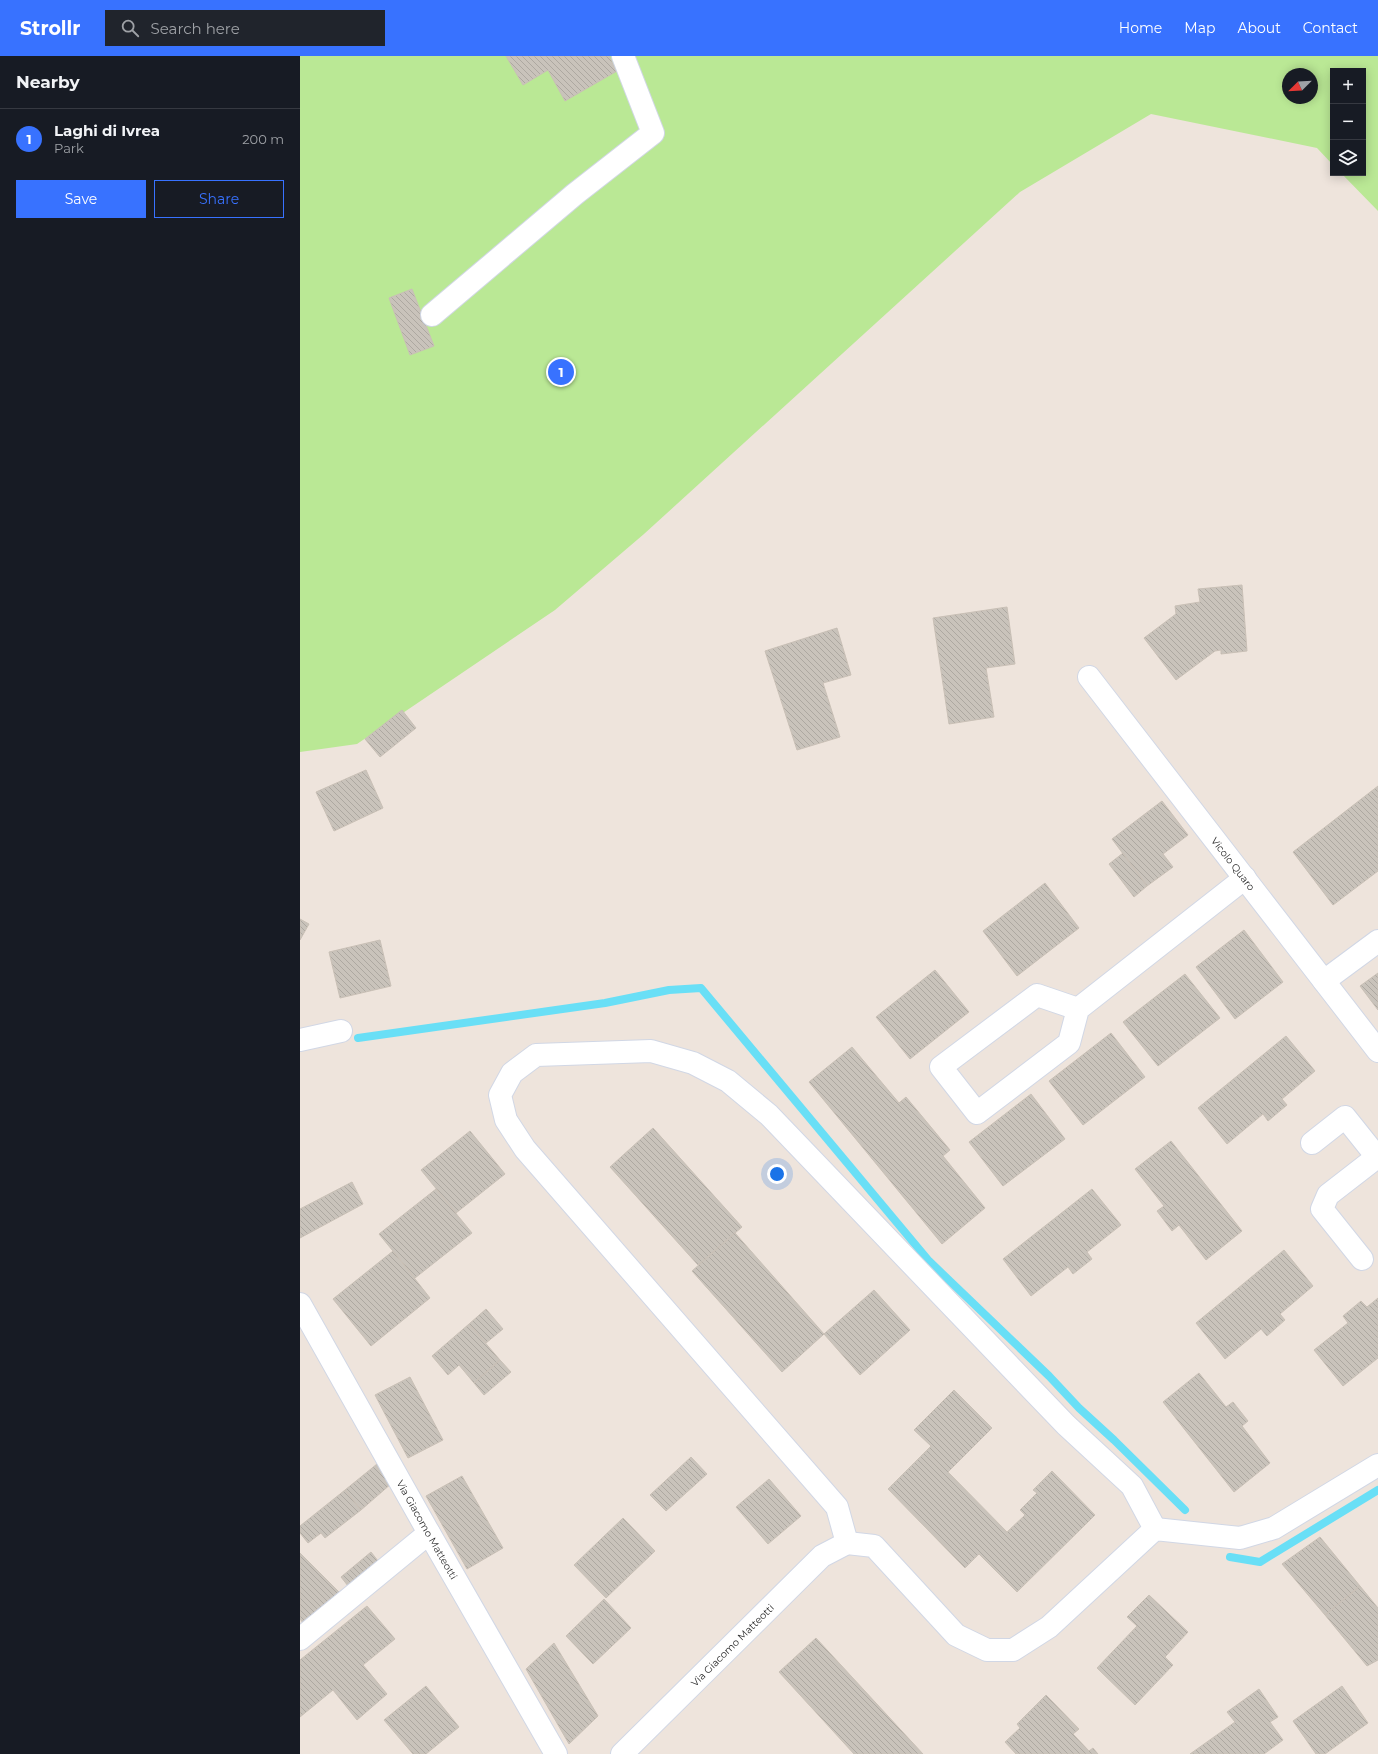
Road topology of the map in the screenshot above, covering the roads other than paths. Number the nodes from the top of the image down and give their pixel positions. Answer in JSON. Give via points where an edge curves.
{"nodes":[{"id":1,"x":623,"y":56,"type":"edge"},
{"id":2,"x":432,"y":314,"type":"dead end"},
{"id":3,"x":1089,"y":677,"type":"dead end"},
{"id":4,"x":1245,"y":878,"type":"junction"},
{"id":5,"x":1378,"y":941,"type":"edge"},
{"id":6,"x":1324,"y":981,"type":"junction"},
{"id":7,"x":1078,"y":1009,"type":"junction"},
{"id":8,"x":341,"y":1031,"type":"dead end"},
{"id":9,"x":300,"y":1040,"type":"edge"},
{"id":10,"x":1378,"y":1051,"type":"edge"},
{"id":11,"x":1312,"y":1143,"type":"dead end"},
{"id":12,"x":1377,"y":1157,"type":"edge"},
{"id":13,"x":1362,"y":1259,"type":"dead end"},
{"id":14,"x":300,"y":1304,"type":"edge"},
{"id":15,"x":1378,"y":1465,"type":"edge"},
{"id":16,"x":1155,"y":1529,"type":"junction"},
{"id":17,"x":429,"y":1533,"type":"junction"},
{"id":18,"x":847,"y":1543,"type":"junction"},
{"id":19,"x":300,"y":1640,"type":"edge"},
{"id":20,"x":556,"y":1754,"type":"edge"},
{"id":21,"x":622,"y":1754,"type":"edge"}],
"edges":[{"from":1,"to":2,"type":"street","via":[[653,133],[575,194]]},
{"from":3,"to":4,"type":"street","name":"Vicolo Quaro"},
{"from":4,"to":6,"type":"street","name":"Vicolo Quaro"},
{"from":4,"to":7,"type":"street"},
{"from":5,"to":6,"type":"street"},
{"from":6,"to":10,"type":"street","name":"Vicolo Quaro"},
{"from":7,"to":7,"type":"street","via":[[1069,1043],[977,1113],[941,1067],[1037,995]]},
{"from":8,"to":9,"type":"street"},
{"from":11,"to":12,"type":"street","via":[[1345,1117]]},
{"from":12,"to":13,"type":"street","via":[[1328,1195],[1322,1209]]},
{"from":14,"to":17,"type":"street","name":"Via Giacomo Matteotti"},
{"from":15,"to":16,"type":"street","via":[[1274,1528],[1247,1536],[1233,1537]]},
{"from":16,"to":18,"type":"street","via":[[1049,1627],[1013,1650],[987,1650],[956,1635],[874,1546]]},
{"from":16,"to":18,"type":"street","via":[[1132,1486],[1066,1425],[769,1115],[728,1081],[693,1063],[650,1051],[536,1055],[512,1073],[500,1095],[506,1120],[524,1149],[837,1508]]},
{"from":17,"to":19,"type":"street"},
{"from":17,"to":20,"type":"street","name":"Via Giacomo Matteotti"},
{"from":18,"to":21,"type":"street","name":"Via Giacomo Matteotti","via":[[822,1556]]}]}
